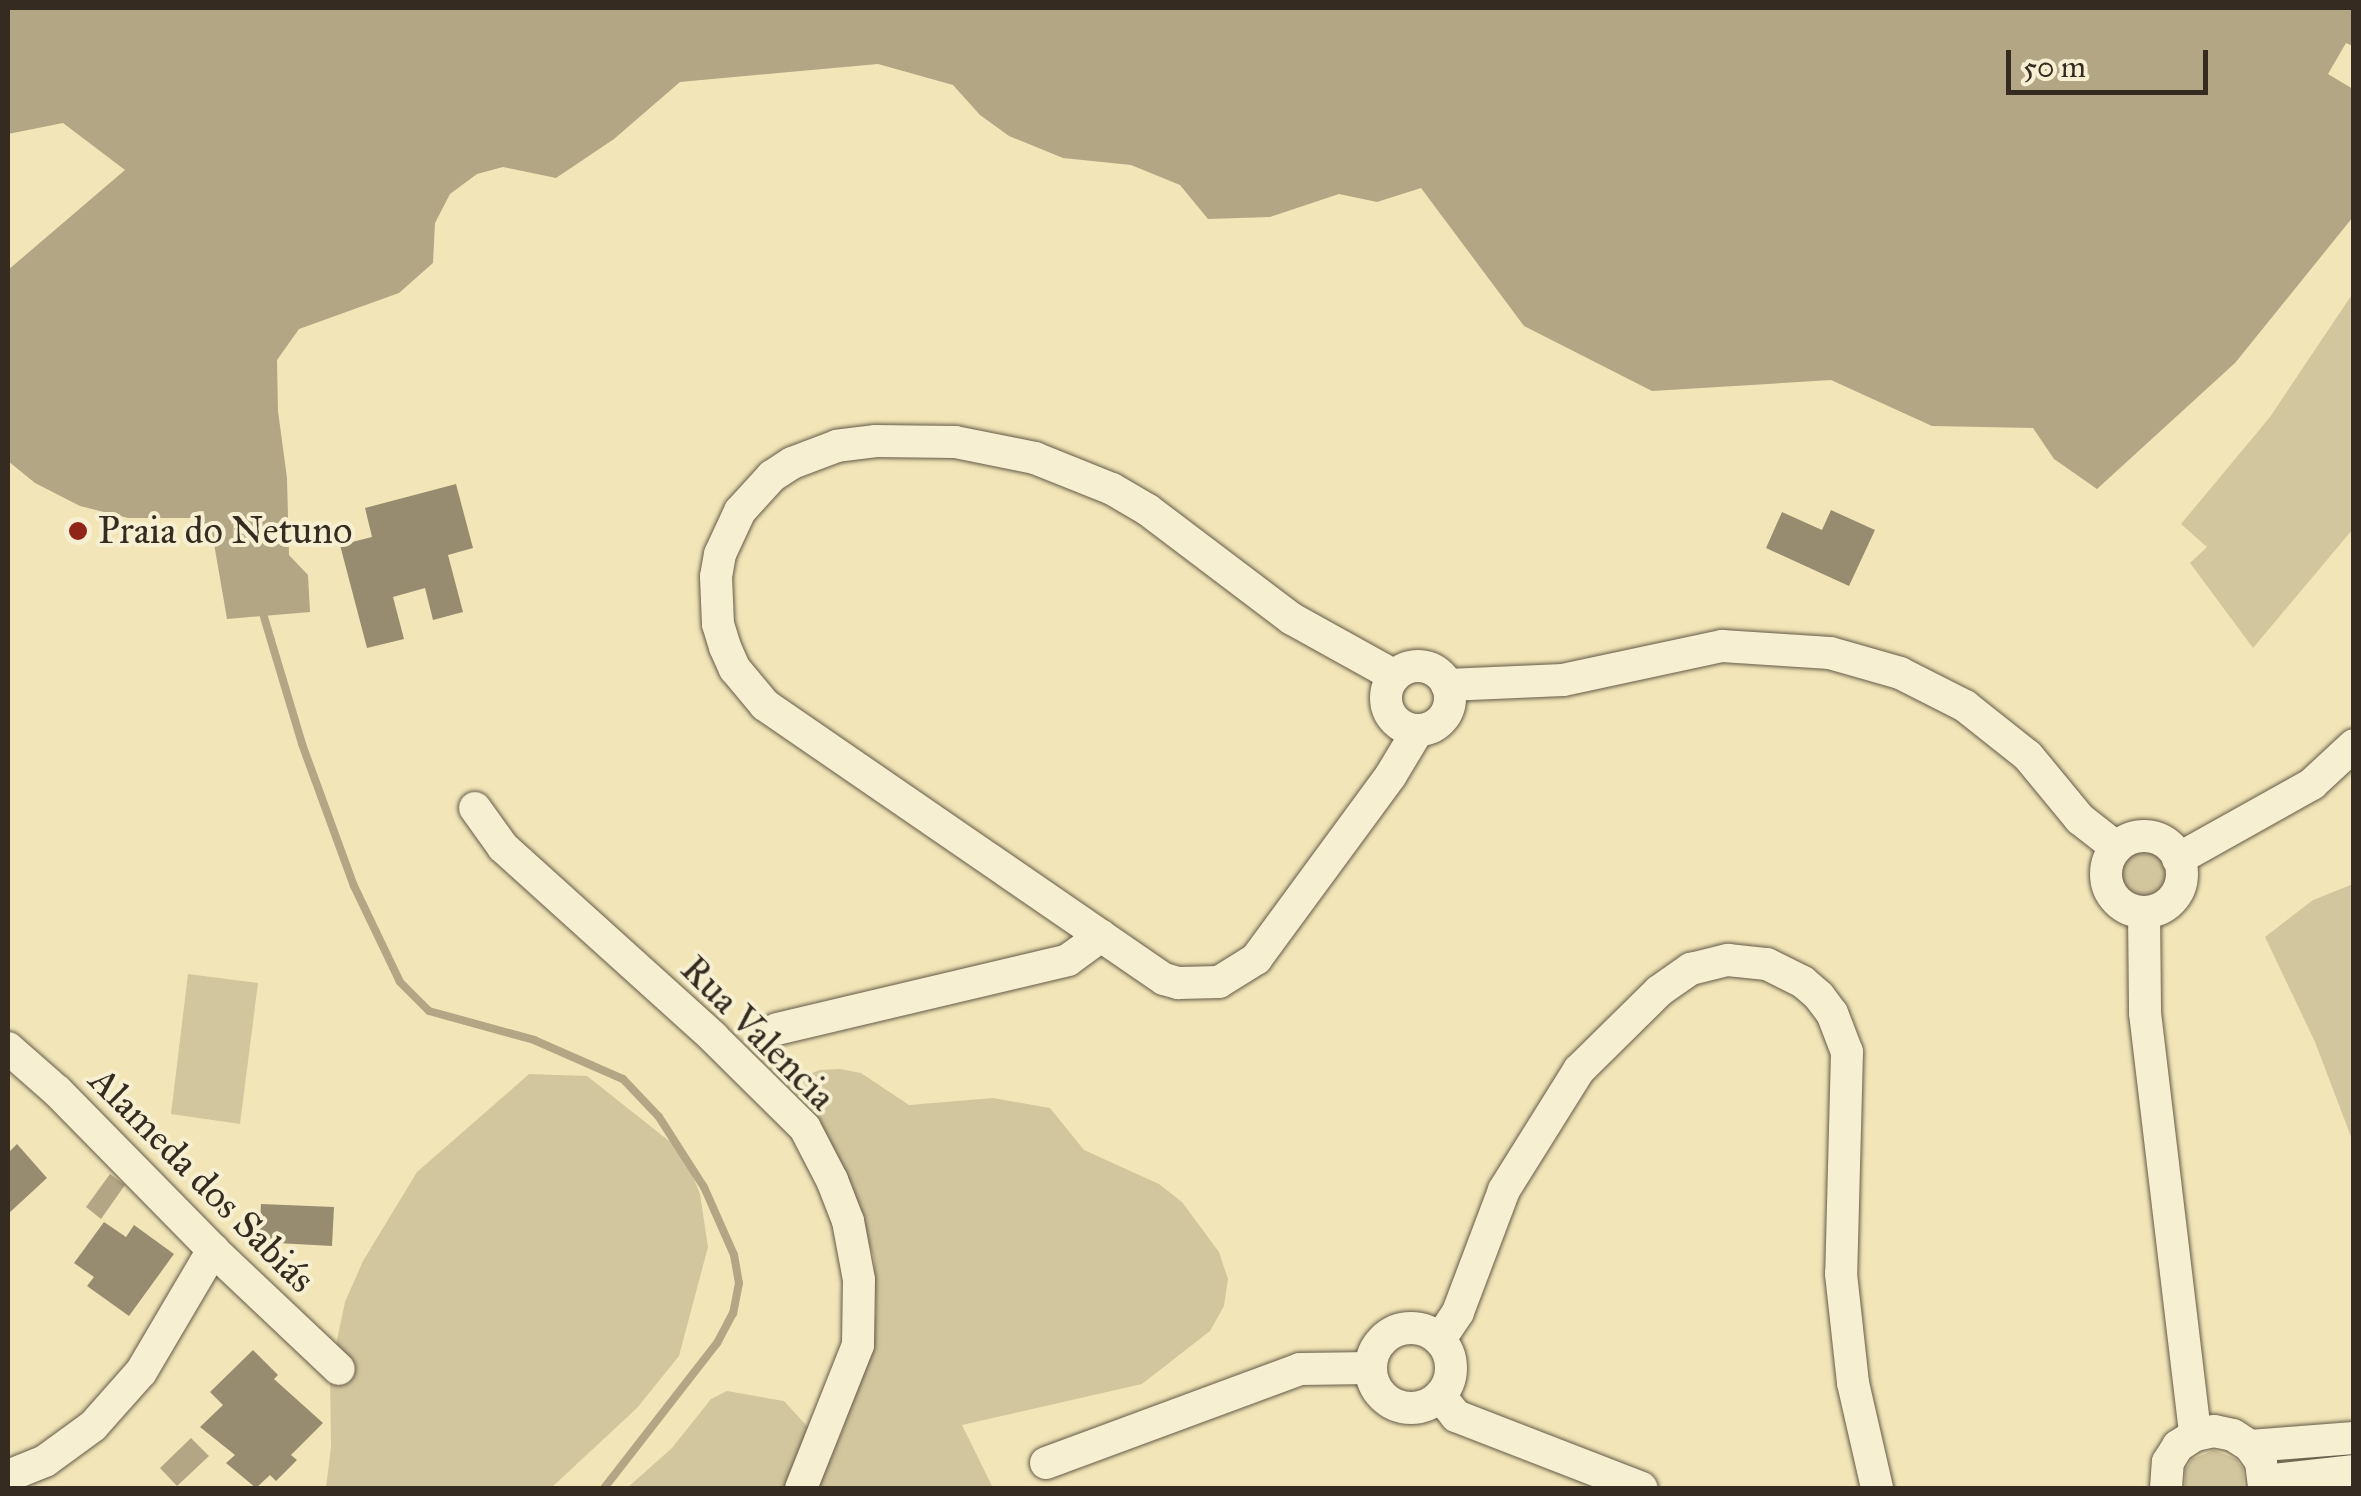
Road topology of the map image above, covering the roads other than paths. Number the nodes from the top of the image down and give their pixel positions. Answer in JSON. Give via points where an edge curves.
{"nodes":[{"id":1,"x":1394,"y":676,"type":"junction"},
{"id":2,"x":1447,"y":686,"type":"junction"},
{"id":3,"x":1418,"y":730,"type":"junction"},
{"id":4,"x":2354,"y":746,"type":"edge"},
{"id":5,"x":474,"y":808,"type":"dead end"},
{"id":6,"x":2116,"y":847,"type":"junction"},
{"id":7,"x":2178,"y":860,"type":"junction"},
{"id":8,"x":2144,"y":912,"type":"junction"},
{"id":9,"x":1101,"y":936,"type":"junction"},
{"id":10,"x":778,"y":1029,"type":"dead end"},
{"id":11,"x":8,"y":1048,"type":"edge"},
{"id":12,"x":212,"y":1250,"type":"junction"},
{"id":13,"x":1440,"y":1339,"type":"junction"},
{"id":14,"x":1371,"y":1368,"type":"junction"},
{"id":15,"x":339,"y":1370,"type":"dead end"},
{"id":16,"x":1440,"y":1396,"type":"junction"},
{"id":17,"x":2195,"y":1435,"type":"junction"},
{"id":18,"x":2354,"y":1438,"type":"edge"},
{"id":19,"x":2250,"y":1446,"type":"junction"},
{"id":20,"x":1046,"y":1463,"type":"dead end"},
{"id":21,"x":2354,"y":1470,"type":"edge"},
{"id":22,"x":8,"y":1476,"type":"edge"},
{"id":23,"x":2264,"y":1485,"type":"edge"},
{"id":24,"x":802,"y":1488,"type":"edge"},
{"id":25,"x":1642,"y":1488,"type":"edge"},
{"id":26,"x":1877,"y":1488,"type":"edge"},
{"id":27,"x":2166,"y":1488,"type":"edge"}],
"edges":[{"from":1,"to":2,"type":"street","via":[[1405,668],[1429,668]]},
{"from":1,"to":3,"type":"street","via":[[1388,710]]},
{"from":1,"to":9,"type":"street","via":[[1292,620],[1148,510],[1035,458],[956,442],[876,441],[814,452],[772,476],[740,511],[716,577],[718,624],[749,688]]},
{"from":2,"to":3,"type":"street","via":[[1447,710]]},
{"from":2,"to":6,"type":"street","via":[[1563,680],[1722,646],[1830,652],[1900,673],[1964,706],[2028,756],[2080,818]]},
{"from":3,"to":9,"type":"street","via":[[1245,969],[1206,985],[1178,983]]},
{"from":4,"to":7,"type":"street","via":[[2312,784]]},
{"from":5,"to":24,"type":"street","name":"Rua Valencia","via":[[504,847],[805,1128],[832,1180],[848,1221],[858,1280],[858,1345]]},
{"from":6,"to":7,"type":"street","via":[[2143,836],[2158,839]]},
{"from":6,"to":8,"type":"street","via":[[2108,860],[2108,889],[2117,902]]},
{"from":7,"to":8,"type":"street","via":[[2179,889],[2159,910]]},
{"from":8,"to":17,"type":"street","via":[[2144,1013]]},
{"from":9,"to":10,"type":"street","via":[[1068,960]]},
{"from":11,"to":12,"type":"street","name":"Alameda dos Sabiás"},
{"from":12,"to":15,"type":"street","name":"Alameda dos Sabiás"},
{"from":12,"to":22,"type":"street","via":[[141,1372],[93,1426],[45,1461]]},
{"from":13,"to":14,"type":"street","via":[[1411,1328],[1396,1331],[1382,1340]]},
{"from":13,"to":16,"type":"street","via":[[1451,1368]]},
{"from":13,"to":26,"type":"street","via":[[1458,1312],[1504,1190],[1579,1070],[1658,991],[1691,969],[1728,960],[1767,964],[1819,996],[1847,1052],[1840,1274],[1853,1382]]},
{"from":14,"to":16,"type":"street","via":[[1374,1384],[1397,1405],[1427,1405]]},
{"from":14,"to":20,"type":"street","via":[[1300,1369]]},
{"from":16,"to":25,"type":"street","via":[[1456,1416]]},
{"from":17,"to":19,"type":"street","via":[[2234,1434]]},
{"from":17,"to":27,"type":"street","via":[[2168,1462]]},
{"from":18,"to":19,"type":"street"},
{"from":19,"to":23,"type":"street"},
{"from":21,"to":23,"type":"street"}]}
